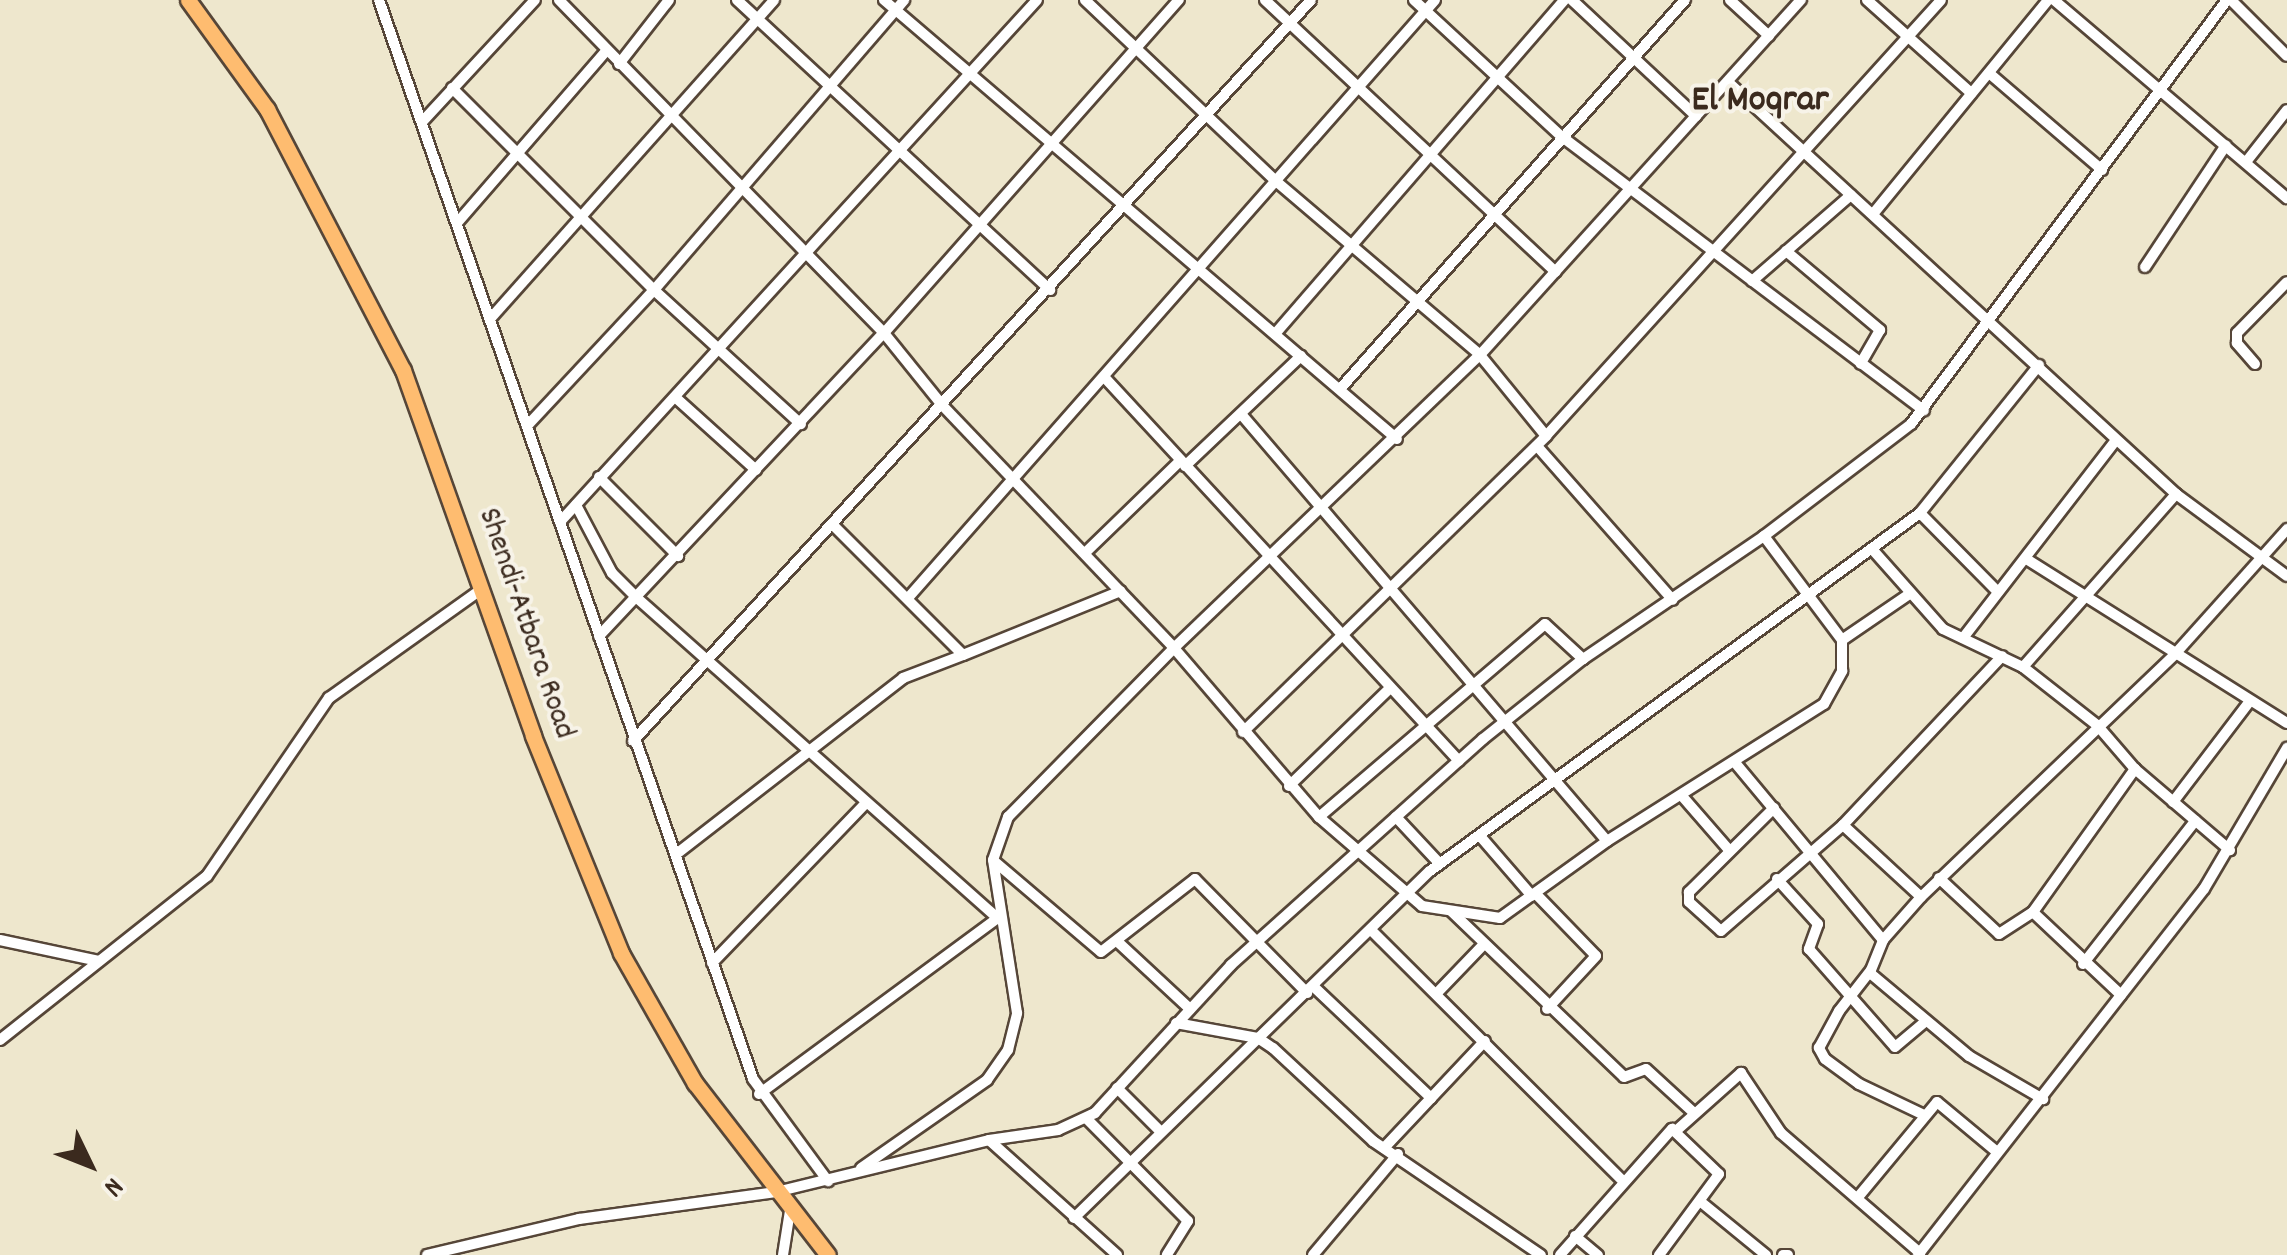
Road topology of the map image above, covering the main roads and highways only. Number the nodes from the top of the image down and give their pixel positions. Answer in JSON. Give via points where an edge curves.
{"nodes":[{"id":1,"x":188,"y":0,"type":"edge"},
{"id":2,"x":198,"y":0,"type":"edge"},
{"id":3,"x":211,"y":32,"type":"junction"},
{"id":4,"x":828,"y":1255,"type":"edge"}],
"edges":[{"from":1,"to":3,"type":"highway","name":"Shendi-Atbara Road"},
{"from":2,"to":3,"type":"highway"},
{"from":3,"to":4,"type":"highway","name":"Shendi-Atbara Road","via":[[266,109],[373,306],[621,953],[678,1058]]}]}
